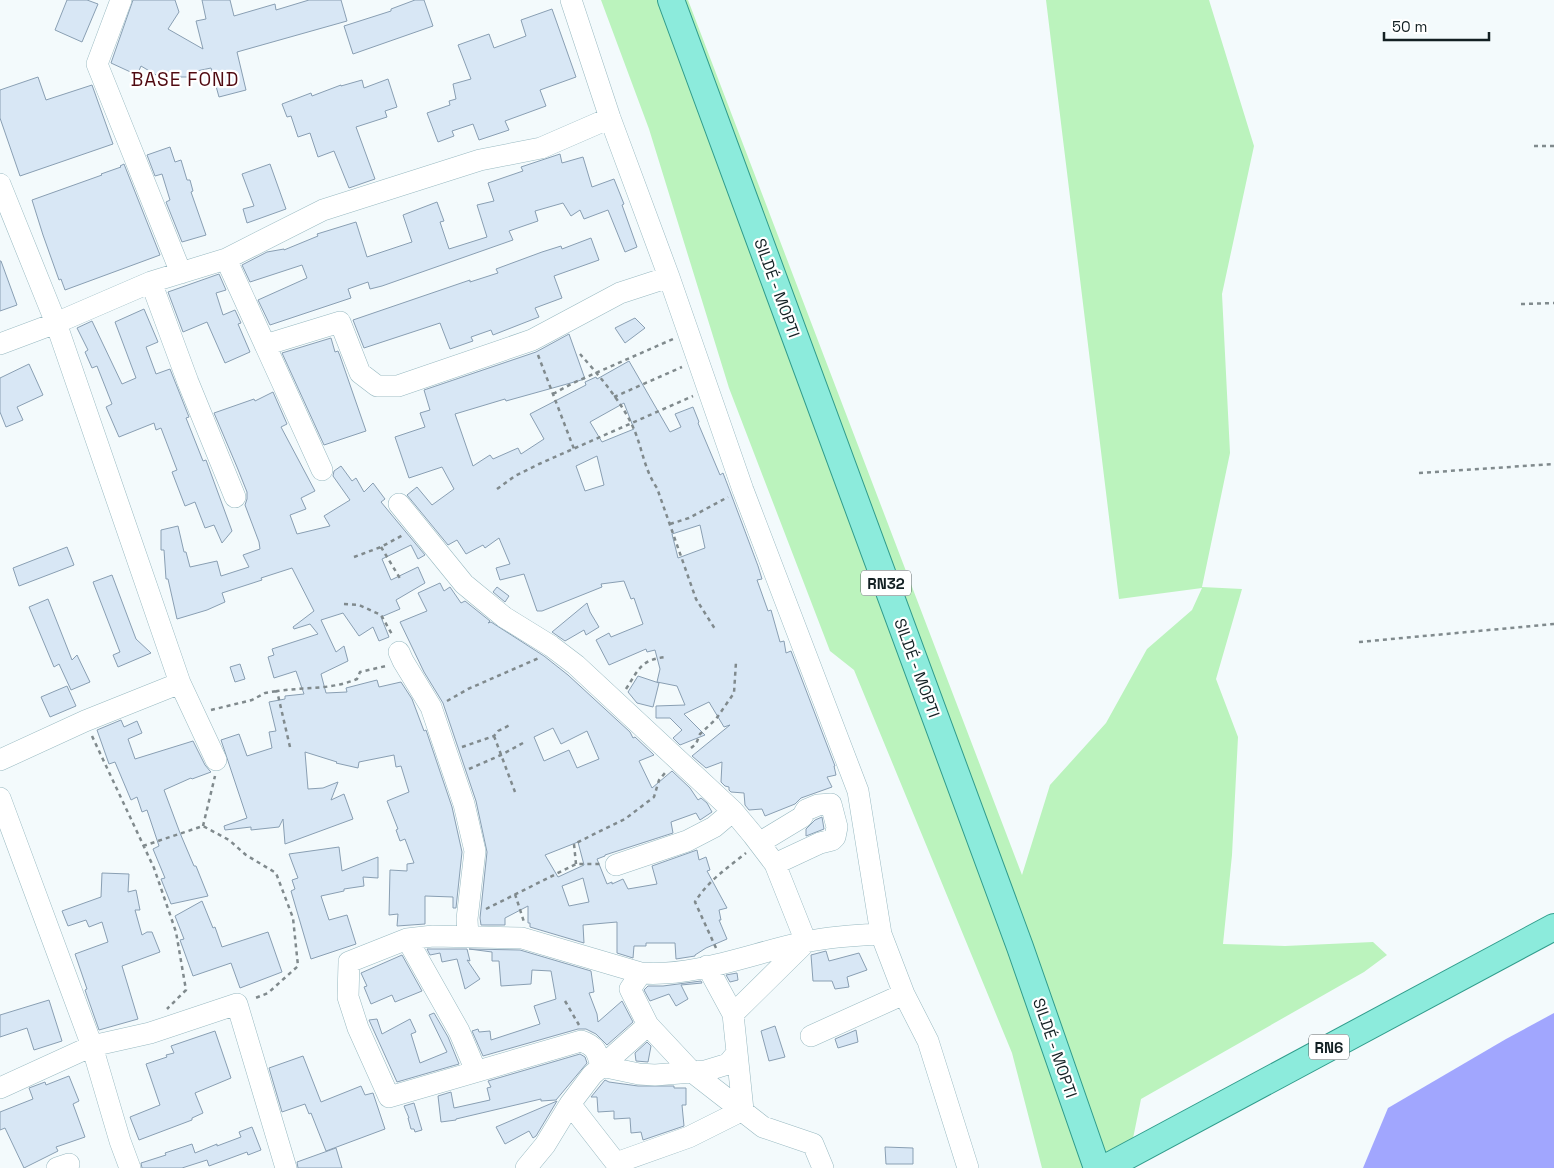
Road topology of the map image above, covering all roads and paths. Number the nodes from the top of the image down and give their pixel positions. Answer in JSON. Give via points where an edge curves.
{"nodes":[{"id":1,"x":121,"y":0,"type":"edge"},
{"id":2,"x":571,"y":0,"type":"edge"},
{"id":3,"x":671,"y":0,"type":"edge"},
{"id":4,"x":610,"y":118,"type":"junction"},
{"id":5,"x":1534,"y":146,"type":"dead end"},
{"id":6,"x":1554,"y":146,"type":"edge"},
{"id":7,"x":0,"y":184,"type":"edge"},
{"id":8,"x":226,"y":259,"type":"junction"},
{"id":9,"x":181,"y":273,"type":"junction"},
{"id":10,"x":669,"y":276,"type":"junction"},
{"id":11,"x":151,"y":282,"type":"junction"},
{"id":12,"x":1554,"y":303,"type":"edge"},
{"id":13,"x":1521,"y":304,"type":"dead end"},
{"id":14,"x":56,"y":323,"type":"junction"},
{"id":15,"x":688,"y":332,"type":"junction"},
{"id":16,"x":532,"y":340,"type":"junction"},
{"id":17,"x":0,"y":344,"type":"edge"},
{"id":18,"x":265,"y":345,"type":"junction"},
{"id":19,"x":580,"y":354,"type":"dead end"},
{"id":20,"x":697,"y":360,"type":"junction"},
{"id":21,"x":597,"y":373,"type":"junction"},
{"id":22,"x":708,"y":389,"type":"junction"},
{"id":23,"x":553,"y":394,"type":"junction"},
{"id":24,"x":614,"y":397,"type":"junction"},
{"id":25,"x":631,"y":423,"type":"junction"},
{"id":26,"x":574,"y":449,"type":"junction"},
{"id":27,"x":1554,"y":464,"type":"edge"},
{"id":28,"x":322,"y":470,"type":"dead end"},
{"id":29,"x":1419,"y":473,"type":"dead end"},
{"id":30,"x":497,"y":489,"type":"dead end"},
{"id":31,"x":743,"y":490,"type":"junction"},
{"id":32,"x":234,"y":497,"type":"dead end"},
{"id":33,"x":399,"y":504,"type":"dead end"},
{"id":34,"x":670,"y":524,"type":"junction"},
{"id":35,"x":418,"y":526,"type":"junction"},
{"id":36,"x":381,"y":547,"type":"junction"},
{"id":37,"x":354,"y":558,"type":"dead end"},
{"id":38,"x":401,"y":580,"type":"dead end"},
{"id":39,"x":344,"y":604,"type":"dead end"},
{"id":40,"x":1554,"y":624,"type":"edge"},
{"id":41,"x":715,"y":629,"type":"dead end"},
{"id":42,"x":1359,"y":642,"type":"dead end"},
{"id":43,"x":551,"y":646,"type":"junction"},
{"id":44,"x":401,"y":657,"type":"junction"},
{"id":45,"x":667,"y":657,"type":"dead end"},
{"id":46,"x":180,"y":683,"type":"junction"},
{"id":47,"x":277,"y":691,"type":"junction"},
{"id":48,"x":616,"y":702,"type":"junction"},
{"id":49,"x":431,"y":707,"type":"junction"},
{"id":50,"x":194,"y":714,"type":"junction"},
{"id":51,"x":85,"y":721,"type":"junction"},
{"id":52,"x":510,"y":725,"type":"dead end"},
{"id":53,"x":494,"y":736,"type":"junction"},
{"id":54,"x":524,"y":743,"type":"dead end"},
{"id":55,"x":290,"y":747,"type":"dead end"},
{"id":56,"x":447,"y":754,"type":"junction"},
{"id":57,"x":501,"y":755,"type":"junction"},
{"id":58,"x":0,"y":760,"type":"edge"},
{"id":59,"x":216,"y":760,"type":"joint"},
{"id":60,"x":454,"y":776,"type":"junction"},
{"id":61,"x":515,"y":792,"type":"dead end"},
{"id":62,"x":0,"y":798,"type":"edge"},
{"id":63,"x":733,"y":812,"type":"junction"},
{"id":64,"x":203,"y":826,"type":"junction"},
{"id":65,"x":759,"y":843,"type":"junction"},
{"id":66,"x":143,"y":846,"type":"junction"},
{"id":67,"x":774,"y":864,"type":"junction"},
{"id":68,"x":616,"y":865,"type":"joint"},
{"id":69,"x":515,"y":894,"type":"junction"},
{"id":70,"x":1554,"y":927,"type":"edge"},
{"id":71,"x":467,"y":928,"type":"junction"},
{"id":72,"x":881,"y":934,"type":"junction"},
{"id":73,"x":406,"y":939,"type":"junction"},
{"id":74,"x":527,"y":940,"type":"junction"},
{"id":75,"x":806,"y":942,"type":"junction"},
{"id":76,"x":714,"y":964,"type":"junction"},
{"id":77,"x":641,"y":973,"type":"junction"},
{"id":78,"x":904,"y":994,"type":"junction"},
{"id":79,"x":565,"y":1001,"type":"dead end"},
{"id":80,"x":237,"y":1004,"type":"junction"},
{"id":81,"x":732,"y":1014,"type":"junction"},
{"id":82,"x":648,"y":1026,"type":"junction"},
{"id":83,"x":150,"y":1032,"type":"junction"},
{"id":84,"x":811,"y":1036,"type":"dead end"},
{"id":85,"x":581,"y":1041,"type":"junction"},
{"id":86,"x":92,"y":1046,"type":"junction"},
{"id":87,"x":737,"y":1053,"type":"junction"},
{"id":88,"x":601,"y":1066,"type":"junction"},
{"id":89,"x":476,"y":1071,"type":"junction"},
{"id":90,"x":691,"y":1071,"type":"junction"},
{"id":91,"x":0,"y":1088,"type":"edge"},
{"id":92,"x":570,"y":1104,"type":"junction"},
{"id":93,"x":743,"y":1110,"type":"junction"},
{"id":94,"x":130,"y":1168,"type":"edge"},
{"id":95,"x":286,"y":1168,"type":"edge"},
{"id":96,"x":526,"y":1168,"type":"edge"},
{"id":97,"x":823,"y":1168,"type":"edge"},
{"id":98,"x":968,"y":1168,"type":"edge"},
{"id":99,"x":1097,"y":1168,"type":"edge"},
{"id":100,"x":1105,"y":1168,"type":"edge"}],
"edges":[{"from":1,"to":9,"type":"street","via":[[97,64]]},
{"from":2,"to":4,"type":"street"},
{"from":3,"to":99,"type":"main road","name":"SILDÉ - MOPTI","number":"RN32","via":[[1020,947]]},
{"from":4,"to":8,"type":"street","via":[[541,148],[480,160],[323,210]]},
{"from":4,"to":10,"type":"street"},
{"from":5,"to":6,"type":"path"},
{"from":7,"to":14,"type":"street"},
{"from":8,"to":9,"type":"street"},
{"from":8,"to":18,"type":"street"},
{"from":9,"to":11,"type":"street"},
{"from":10,"to":15,"type":"street"},
{"from":10,"to":16,"type":"street","via":[[620,293]]},
{"from":11,"to":14,"type":"street"},
{"from":11,"to":32,"type":"street"},
{"from":12,"to":13,"type":"path"},
{"from":14,"to":17,"type":"street"},
{"from":14,"to":46,"type":"street"},
{"from":15,"to":20,"type":"street"},
{"from":15,"to":21,"type":"path"},
{"from":16,"to":18,"type":"street","via":[[398,386],[377,386],[360,373],[340,322]]},
{"from":16,"to":23,"type":"path"},
{"from":18,"to":28,"type":"street"},
{"from":19,"to":21,"type":"path"},
{"from":20,"to":22,"type":"street"},
{"from":20,"to":24,"type":"path"},
{"from":21,"to":23,"type":"path"},
{"from":21,"to":24,"type":"path"},
{"from":22,"to":25,"type":"path"},
{"from":22,"to":31,"type":"street"},
{"from":23,"to":26,"type":"path"},
{"from":24,"to":25,"type":"path"},
{"from":25,"to":26,"type":"path"},
{"from":25,"to":34,"type":"path"},
{"from":26,"to":30,"type":"path","via":[[515,476]]},
{"from":27,"to":29,"type":"path"},
{"from":31,"to":34,"type":"path","via":[[689,518]]},
{"from":31,"to":72,"type":"street","via":[[858,791]]},
{"from":33,"to":35,"type":"street"},
{"from":34,"to":41,"type":"path","via":[[696,599]]},
{"from":35,"to":36,"type":"path"},
{"from":35,"to":43,"type":"street","via":[[464,584],[504,617]]},
{"from":36,"to":37,"type":"path"},
{"from":36,"to":38,"type":"path"},
{"from":39,"to":44,"type":"path","via":[[359,604],[381,615]]},
{"from":40,"to":42,"type":"path"},
{"from":43,"to":48,"type":"street"},
{"from":43,"to":49,"type":"path","via":[[538,659]]},
{"from":44,"to":47,"type":"path","via":[[360,672],[357,679],[344,685]]},
{"from":44,"to":49,"type":"street"},
{"from":45,"to":48,"type":"path","via":[[652,658],[641,666]]},
{"from":46,"to":50,"type":"street"},
{"from":46,"to":51,"type":"street"},
{"from":47,"to":50,"type":"path"},
{"from":47,"to":55,"type":"path"},
{"from":48,"to":63,"type":"street"},
{"from":49,"to":56,"type":"street"},
{"from":50,"to":59,"type":"street"},
{"from":51,"to":58,"type":"street"},
{"from":51,"to":66,"type":"path"},
{"from":52,"to":53,"type":"path"},
{"from":53,"to":56,"type":"path"},
{"from":53,"to":57,"type":"path"},
{"from":54,"to":57,"type":"path"},
{"from":56,"to":60,"type":"street"},
{"from":57,"to":60,"type":"path"},
{"from":57,"to":61,"type":"path"},
{"from":59,"to":64,"type":"path","via":[[216,774]]},
{"from":60,"to":71,"type":"street","via":[[475,851]]},
{"from":62,"to":86,"type":"street"},
{"from":63,"to":65,"type":"street"},
{"from":63,"to":68,"type":"street","via":[[714,827],[687,841]]},
{"from":64,"to":66,"type":"path"},
{"from":64,"to":80,"type":"path","via":[[276,873],[292,918],[298,966],[268,993]]},
{"from":65,"to":67,"type":"street"},
{"from":65,"to":67,"type":"street","via":[[802,817],[806,810],[831,804],[837,827],[835,837]]},
{"from":65,"to":76,"type":"path","via":[[721,872],[695,902]]},
{"from":66,"to":83,"type":"path","via":[[176,932],[186,990],[158,1018]]},
{"from":67,"to":75,"type":"street"},
{"from":68,"to":69,"type":"path","via":[[576,864]]},
{"from":69,"to":71,"type":"path"},
{"from":69,"to":74,"type":"path"},
{"from":70,"to":100,"type":"main road","number":"RN6"},
{"from":71,"to":73,"type":"street"},
{"from":71,"to":74,"type":"street"},
{"from":72,"to":75,"type":"street"},
{"from":72,"to":78,"type":"street"},
{"from":73,"to":89,"type":"street","via":[[460,1031]]},
{"from":73,"to":89,"type":"street","via":[[349,962],[348,997],[358,1028],[389,1097]]},
{"from":74,"to":77,"type":"street"},
{"from":75,"to":76,"type":"street"},
{"from":75,"to":81,"type":"street"},
{"from":76,"to":77,"type":"street","via":[[662,974]]},
{"from":76,"to":81,"type":"street"},
{"from":77,"to":82,"type":"street","via":[[630,989]]},
{"from":78,"to":84,"type":"street"},
{"from":78,"to":98,"type":"street","via":[[928,1041]]},
{"from":79,"to":85,"type":"path","via":[[584,1033]]},
{"from":80,"to":83,"type":"street"},
{"from":80,"to":95,"type":"street"},
{"from":81,"to":87,"type":"street"},
{"from":82,"to":88,"type":"street"},
{"from":82,"to":90,"type":"street"},
{"from":83,"to":86,"type":"street"},
{"from":85,"to":88,"type":"street","via":[[591,1044]]},
{"from":85,"to":89,"type":"street"},
{"from":86,"to":91,"type":"street"},
{"from":86,"to":94,"type":"street"},
{"from":87,"to":90,"type":"street","via":[[728,1064],[705,1071]]},
{"from":87,"to":93,"type":"street"},
{"from":88,"to":90,"type":"street","via":[[655,1075]]},
{"from":88,"to":92,"type":"street"},
{"from":90,"to":93,"type":"street"},
{"from":92,"to":93,"type":"street","via":[[616,1163],[689,1137]]},
{"from":92,"to":96,"type":"street","via":[[545,1145]]},
{"from":93,"to":97,"type":"street","via":[[764,1127],[813,1144]]}]}
